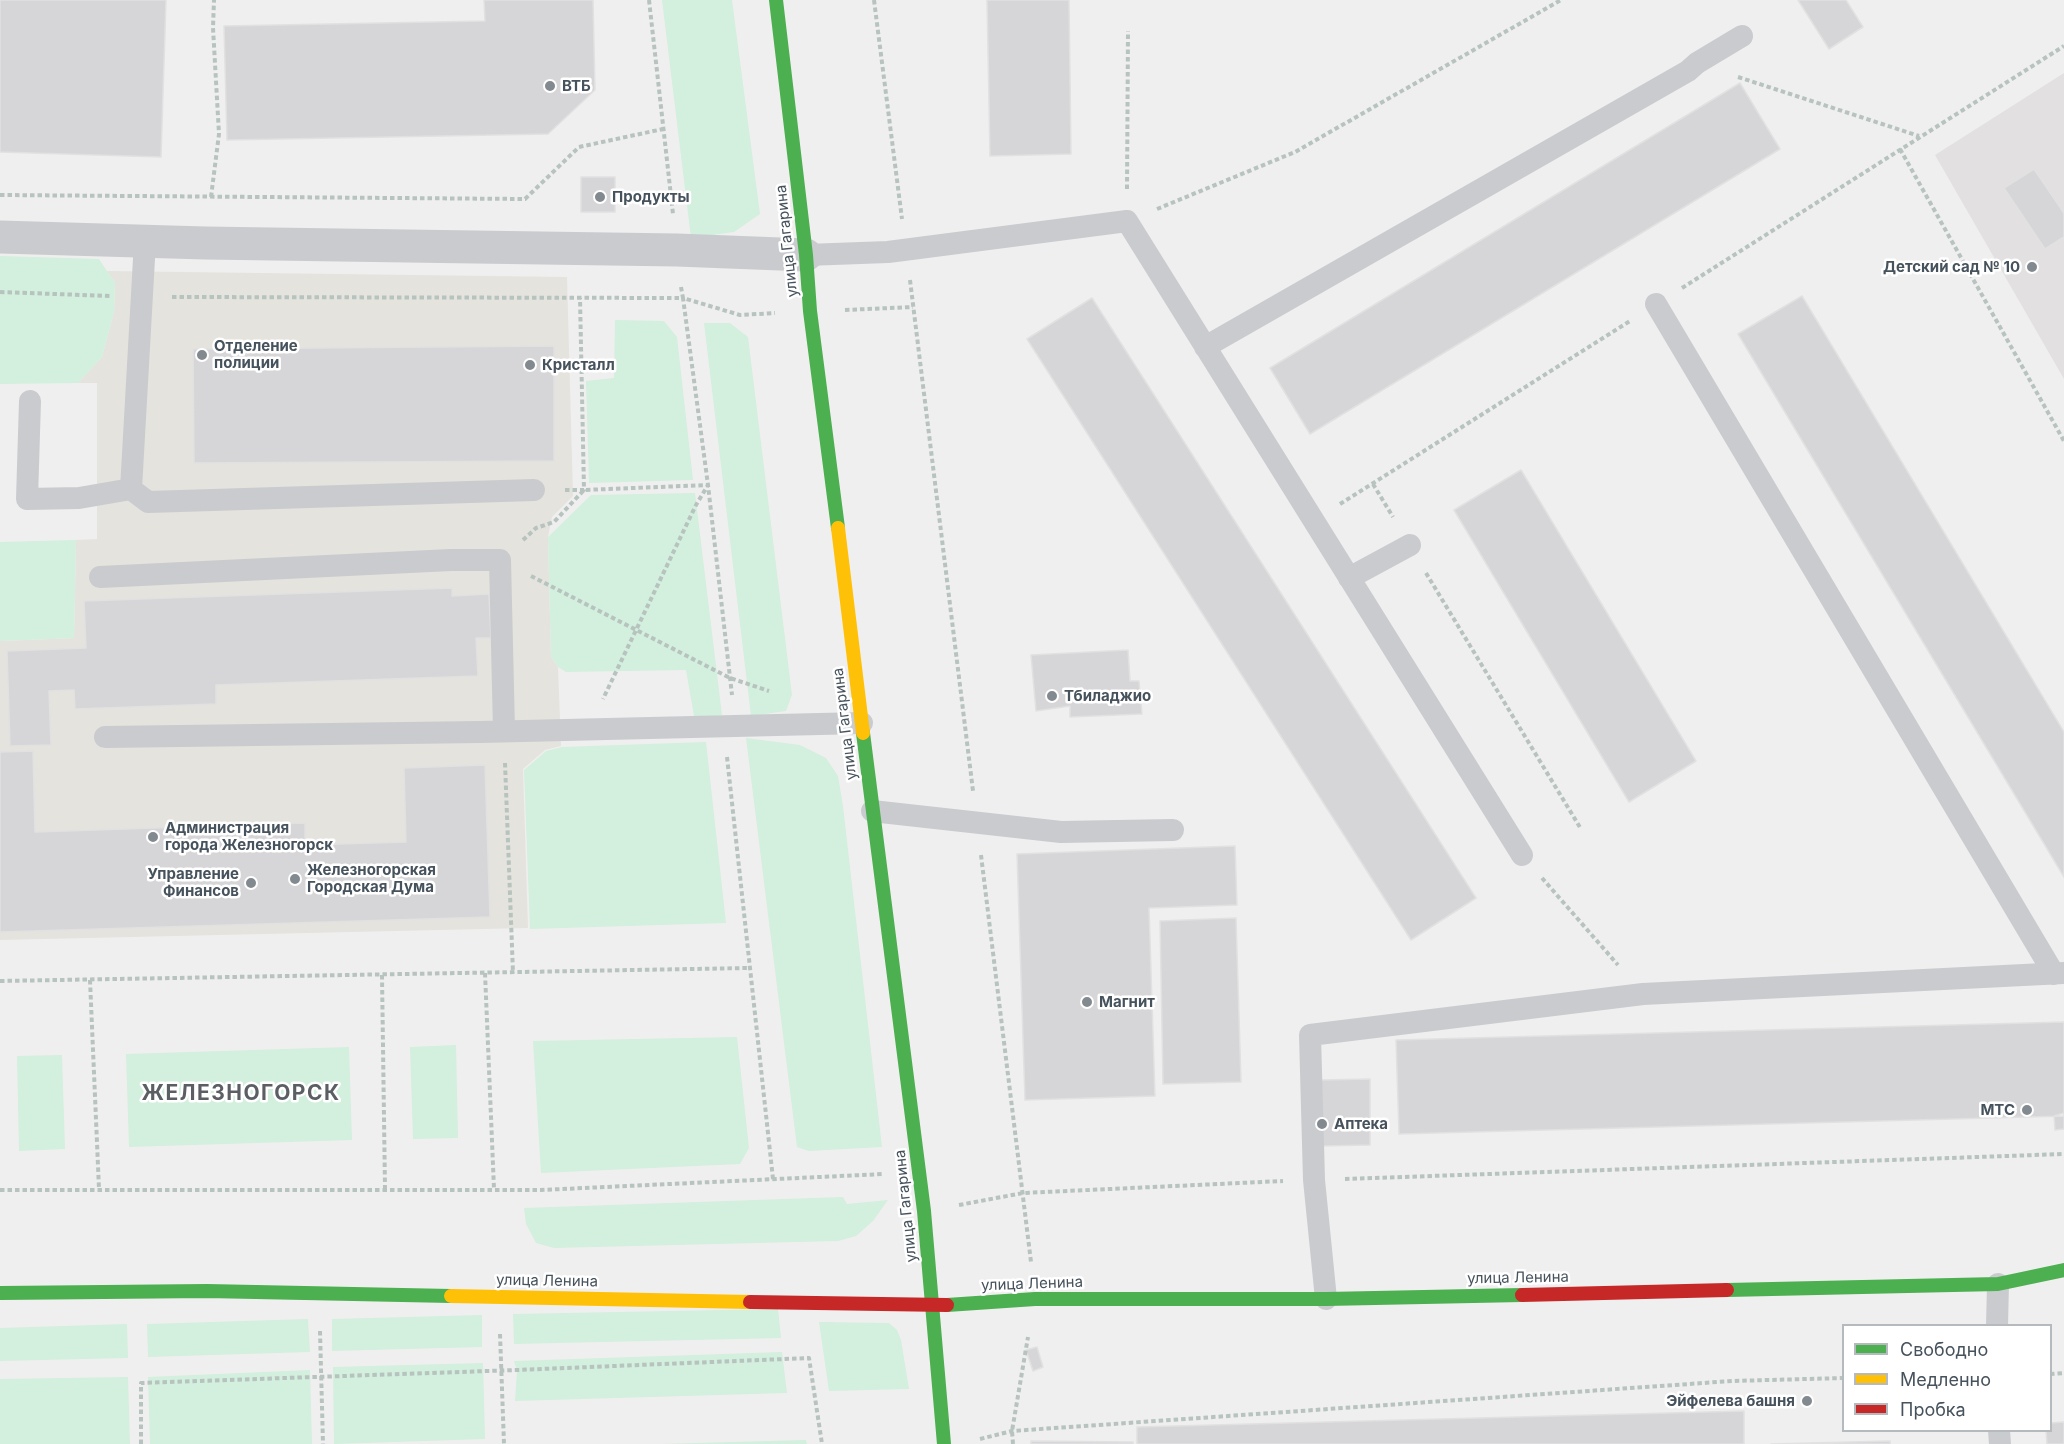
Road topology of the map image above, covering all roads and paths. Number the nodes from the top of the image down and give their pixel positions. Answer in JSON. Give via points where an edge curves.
{"nodes":[{"id":1,"x":214,"y":0,"type":"edge"},
{"id":2,"x":776,"y":0,"type":"edge"},
{"id":3,"x":874,"y":0,"type":"edge"},
{"id":4,"x":1561,"y":0,"type":"edge"},
{"id":5,"x":1128,"y":31,"type":"dead end"},
{"id":6,"x":1742,"y":36,"type":"dead end"},
{"id":7,"x":2064,"y":46,"type":"edge"},
{"id":8,"x":1697,"y":63,"type":"junction"},
{"id":9,"x":663,"y":129,"type":"dead end"},
{"id":10,"x":1920,"y":136,"type":"junction"},
{"id":11,"x":1900,"y":149,"type":"junction"},
{"id":12,"x":0,"y":195,"type":"edge"},
{"id":13,"x":211,"y":197,"type":"junction"},
{"id":14,"x":1127,"y":221,"type":"junction"},
{"id":15,"x":0,"y":237,"type":"edge"},
{"id":16,"x":145,"y":241,"type":"junction"},
{"id":17,"x":906,"y":250,"type":"junction"},
{"id":18,"x":806,"y":255,"type":"junction"},
{"id":19,"x":0,"y":292,"type":"edge"},
{"id":20,"x":142,"y":297,"type":"junction"},
{"id":21,"x":580,"y":298,"type":"junction"},
{"id":22,"x":1656,"y":304,"type":"junction"},
{"id":23,"x":1205,"y":347,"type":"junction"},
{"id":24,"x":30,"y":401,"type":"dead end"},
{"id":25,"x":2064,"y":441,"type":"edge"},
{"id":26,"x":1373,"y":484,"type":"junction"},
{"id":27,"x":708,"y":485,"type":"junction"},
{"id":28,"x":131,"y":489,"type":"junction"},
{"id":29,"x":534,"y":490,"type":"junction"},
{"id":30,"x":584,"y":490,"type":"junction"},
{"id":31,"x":1314,"y":520,"type":"junction"},
{"id":32,"x":537,"y":528,"type":"junction"},
{"id":33,"x":1410,"y":545,"type":"junction"},
{"id":34,"x":500,"y":560,"type":"junction"},
{"id":35,"x":100,"y":576,"type":"dead end"},
{"id":36,"x":1349,"y":578,"type":"junction"},
{"id":37,"x":637,"y":630,"type":"junction"},
{"id":38,"x":730,"y":678,"type":"junction"},
{"id":39,"x":822,"y":723,"type":"junction"},
{"id":40,"x":862,"y":723,"type":"junction"},
{"id":41,"x":735,"y":725,"type":"junction"},
{"id":42,"x":588,"y":729,"type":"junction"},
{"id":43,"x":504,"y":731,"type":"junction"},
{"id":44,"x":105,"y":737,"type":"dead end"},
{"id":45,"x":974,"y":791,"type":"dead end"},
{"id":46,"x":872,"y":811,"type":"junction"},
{"id":47,"x":1581,"y":829,"type":"dead end"},
{"id":48,"x":1173,"y":830,"type":"dead end"},
{"id":49,"x":981,"y":850,"type":"dead end"},
{"id":50,"x":1522,"y":855,"type":"joint"},
{"id":51,"x":749,"y":969,"type":"junction"},
{"id":52,"x":485,"y":973,"type":"junction"},
{"id":53,"x":513,"y":973,"type":"junction"},
{"id":54,"x":2059,"y":973,"type":"edge"},
{"id":55,"x":382,"y":975,"type":"junction"},
{"id":56,"x":90,"y":980,"type":"junction"},
{"id":57,"x":0,"y":981,"type":"edge"},
{"id":58,"x":1643,"y":994,"type":"junction"},
{"id":59,"x":2064,"y":1154,"type":"edge"},
{"id":60,"x":773,"y":1179,"type":"junction"},
{"id":61,"x":1314,"y":1180,"type":"junction"},
{"id":62,"x":385,"y":1189,"type":"junction"},
{"id":63,"x":494,"y":1189,"type":"junction"},
{"id":64,"x":0,"y":1190,"type":"edge"},
{"id":65,"x":99,"y":1190,"type":"junction"},
{"id":66,"x":1023,"y":1193,"type":"junction"},
{"id":67,"x":924,"y":1211,"type":"junction"},
{"id":68,"x":2064,"y":1270,"type":"edge"},
{"id":69,"x":1998,"y":1284,"type":"junction"},
{"id":70,"x":0,"y":1293,"type":"edge"},
{"id":71,"x":320,"y":1294,"type":"junction"},
{"id":72,"x":500,"y":1297,"type":"junction"},
{"id":73,"x":1035,"y":1299,"type":"junction"},
{"id":74,"x":1326,"y":1299,"type":"junction"},
{"id":75,"x":933,"y":1306,"type":"junction"},
{"id":76,"x":1997,"y":1324,"type":"edge"},
{"id":77,"x":501,"y":1371,"type":"junction"},
{"id":78,"x":321,"y":1376,"type":"junction"},
{"id":79,"x":1842,"y":1378,"type":"edge"},
{"id":80,"x":1012,"y":1431,"type":"junction"},
{"id":81,"x":971,"y":1441,"type":"dead end"},
{"id":82,"x":141,"y":1444,"type":"edge"},
{"id":83,"x":323,"y":1444,"type":"edge"},
{"id":84,"x":504,"y":1444,"type":"edge"},
{"id":85,"x":822,"y":1444,"type":"edge"},
{"id":86,"x":944,"y":1444,"type":"edge"},
{"id":87,"x":1013,"y":1444,"type":"edge"}],
"edges":[{"from":1,"to":13,"type":"path","via":[[219,134]]},
{"from":2,"to":18,"type":"main road","name":"улица Гагарина"},
{"from":3,"to":17,"type":"path"},
{"from":4,"to":14,"type":"path","via":[[1295,152]]},
{"from":5,"to":14,"type":"path"},
{"from":6,"to":8,"type":"lane"},
{"from":7,"to":10,"type":"path"},
{"from":8,"to":10,"type":"path"},
{"from":8,"to":23,"type":"lane"},
{"from":9,"to":13,"type":"path","via":[[579,147],[525,199]]},
{"from":10,"to":11,"type":"path"},
{"from":11,"to":22,"type":"path"},
{"from":11,"to":25,"type":"path"},
{"from":12,"to":13,"type":"path"},
{"from":14,"to":17,"type":"lane"},
{"from":14,"to":23,"type":"lane"},
{"from":15,"to":16,"type":"street"},
{"from":16,"to":18,"type":"street"},
{"from":16,"to":20,"type":"lane"},
{"from":17,"to":18,"type":"lane"},
{"from":17,"to":45,"type":"path"},
{"from":18,"to":40,"type":"main road","name":"улица Гагарина"},
{"from":19,"to":20,"type":"path"},
{"from":20,"to":21,"type":"path"},
{"from":20,"to":28,"type":"lane"},
{"from":21,"to":27,"type":"path","via":[[683,298]]},
{"from":21,"to":30,"type":"path"},
{"from":22,"to":26,"type":"path"},
{"from":22,"to":54,"type":"lane"},
{"from":23,"to":31,"type":"lane"},
{"from":24,"to":28,"type":"lane","via":[[27,499],[79,498]]},
{"from":26,"to":31,"type":"path"},
{"from":26,"to":33,"type":"path"},
{"from":27,"to":30,"type":"path"},
{"from":27,"to":37,"type":"path"},
{"from":27,"to":38,"type":"path"},
{"from":28,"to":29,"type":"lane","via":[[148,502]]},
{"from":29,"to":30,"type":"path"},
{"from":29,"to":32,"type":"path"},
{"from":30,"to":32,"type":"path","via":[[554,522]]},
{"from":31,"to":36,"type":"lane"},
{"from":32,"to":34,"type":"path"},
{"from":33,"to":36,"type":"lane"},
{"from":33,"to":47,"type":"path"},
{"from":34,"to":35,"type":"lane"},
{"from":34,"to":37,"type":"path"},
{"from":34,"to":43,"type":"lane"},
{"from":36,"to":50,"type":"lane"},
{"from":37,"to":38,"type":"path"},
{"from":37,"to":42,"type":"path"},
{"from":38,"to":39,"type":"path","via":[[769,691]]},
{"from":38,"to":41,"type":"path"},
{"from":39,"to":40,"type":"lane"},
{"from":39,"to":41,"type":"lane"},
{"from":40,"to":46,"type":"main road","name":"улица Гагарина"},
{"from":41,"to":42,"type":"lane"},
{"from":41,"to":51,"type":"path","via":[[726,751]]},
{"from":42,"to":43,"type":"lane"},
{"from":43,"to":44,"type":"lane"},
{"from":43,"to":53,"type":"path"},
{"from":46,"to":48,"type":"lane","via":[[1062,832]]},
{"from":46,"to":67,"type":"main road","name":"улица Гагарина"},
{"from":49,"to":66,"type":"path"},
{"from":50,"to":58,"type":"path"},
{"from":51,"to":53,"type":"path"},
{"from":51,"to":60,"type":"path"},
{"from":52,"to":53,"type":"path"},
{"from":52,"to":55,"type":"path"},
{"from":52,"to":63,"type":"path"},
{"from":54,"to":58,"type":"lane"},
{"from":55,"to":56,"type":"path"},
{"from":55,"to":62,"type":"path"},
{"from":56,"to":57,"type":"path"},
{"from":56,"to":65,"type":"path"},
{"from":58,"to":61,"type":"lane","via":[[1310,1035]]},
{"from":59,"to":61,"type":"path"},
{"from":60,"to":63,"type":"path"},
{"from":60,"to":67,"type":"path","via":[[889,1174]]},
{"from":61,"to":66,"type":"path"},
{"from":61,"to":74,"type":"lane"},
{"from":62,"to":63,"type":"path"},
{"from":62,"to":65,"type":"path"},
{"from":64,"to":65,"type":"path"},
{"from":66,"to":67,"type":"path"},
{"from":66,"to":73,"type":"path"},
{"from":67,"to":75,"type":"main road","name":"улица Гагарина"},
{"from":68,"to":69,"type":"main road","name":"улица Ленина"},
{"from":69,"to":74,"type":"main road","name":"улица Ленина"},
{"from":69,"to":76,"type":"lane"},
{"from":70,"to":71,"type":"main road","name":"улица Ленина"},
{"from":71,"to":72,"type":"main road","name":"улица Ленина"},
{"from":71,"to":78,"type":"path"},
{"from":72,"to":75,"type":"main road","name":"улица Ленина"},
{"from":72,"to":77,"type":"path"},
{"from":73,"to":74,"type":"main road","name":"улица Ленина"},
{"from":73,"to":75,"type":"main road","name":"улица Ленина"},
{"from":73,"to":80,"type":"path"},
{"from":75,"to":86,"type":"main road","name":"улица Гагарина"},
{"from":77,"to":78,"type":"path"},
{"from":77,"to":84,"type":"path"},
{"from":77,"to":85,"type":"path","via":[[809,1358]]},
{"from":78,"to":82,"type":"path","via":[[141,1383]]},
{"from":78,"to":83,"type":"path"},
{"from":79,"to":80,"type":"path","via":[[1720,1382]]},
{"from":80,"to":81,"type":"path"},
{"from":80,"to":87,"type":"path"}]}
